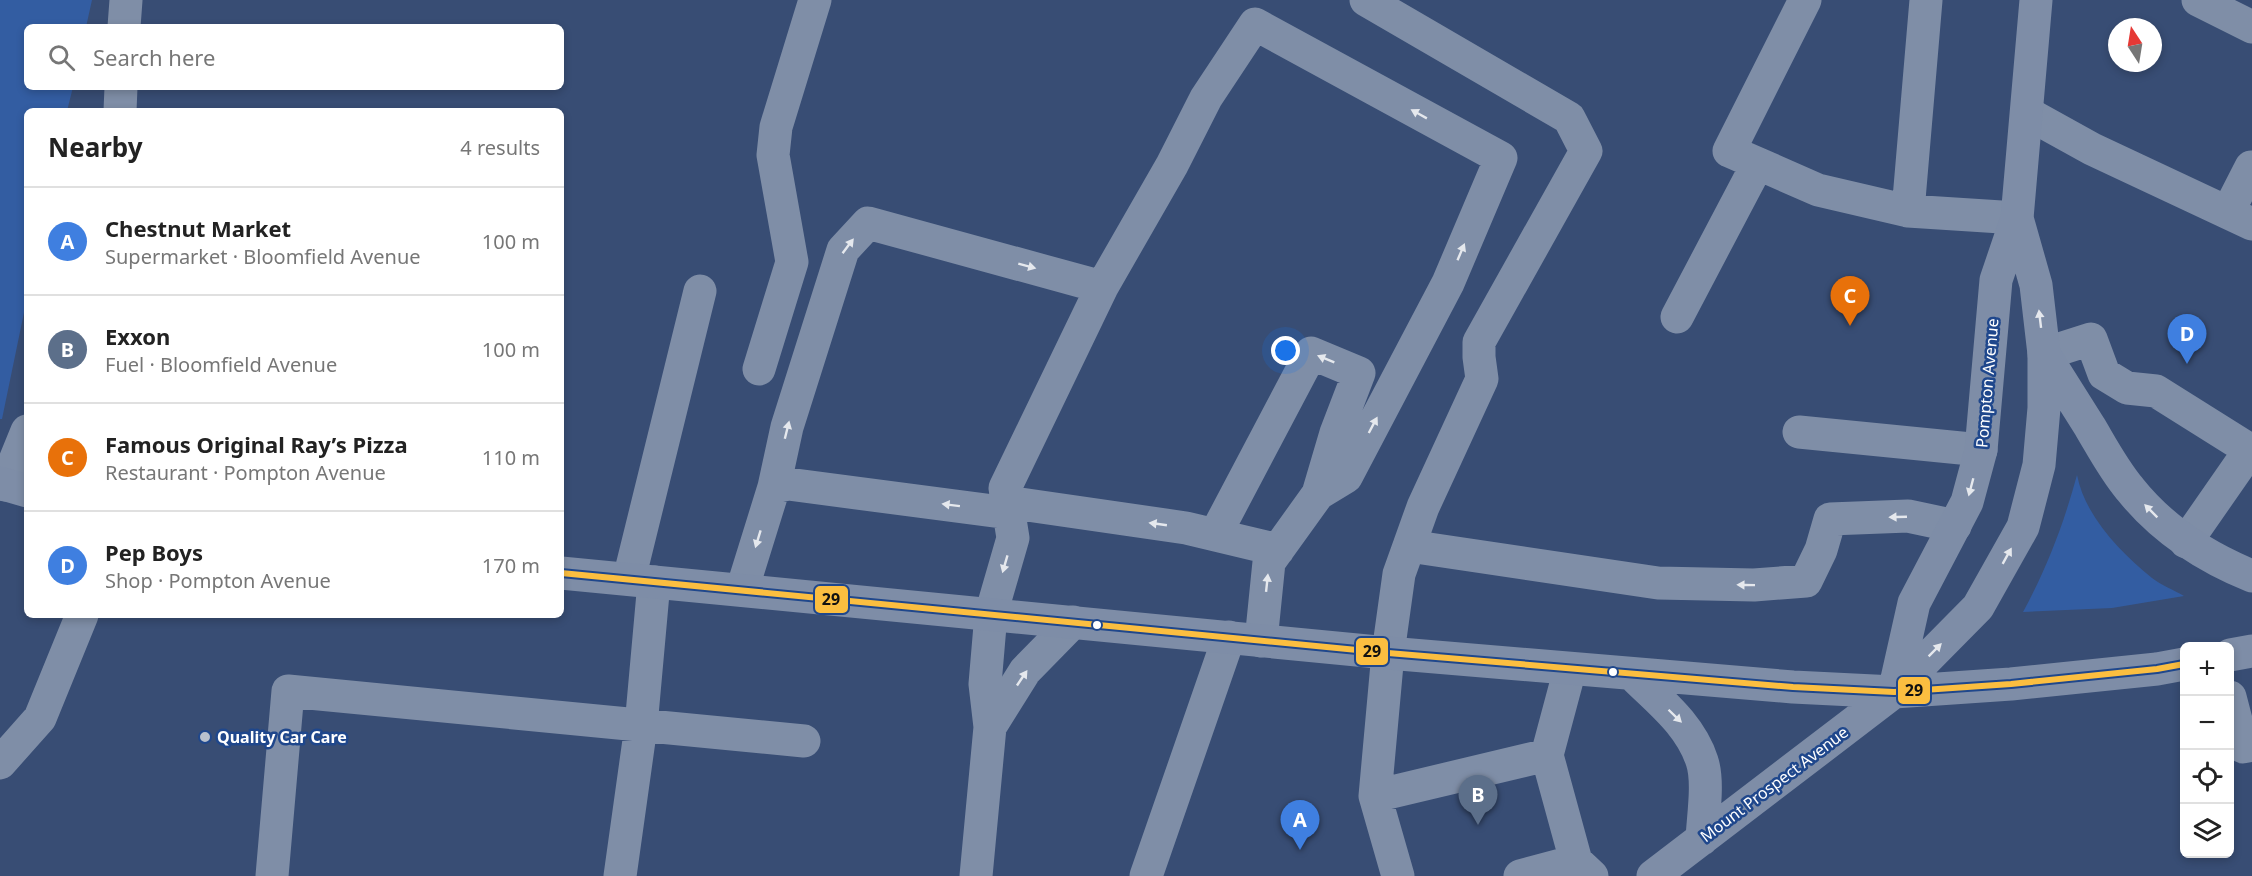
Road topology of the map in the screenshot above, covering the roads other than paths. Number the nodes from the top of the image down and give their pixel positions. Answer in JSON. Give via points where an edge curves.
{"nodes":[{"id":1,"x":126,"y":0,"type":"edge"},
{"id":2,"x":815,"y":0,"type":"edge"},
{"id":3,"x":1365,"y":0,"type":"edge"},
{"id":4,"x":1805,"y":0,"type":"edge"},
{"id":5,"x":1926,"y":0,"type":"edge"},
{"id":6,"x":2036,"y":0,"type":"edge"},
{"id":7,"x":2198,"y":0,"type":"edge"},
{"id":8,"x":124,"y":24,"type":"edge"},
{"id":9,"x":2252,"y":27,"type":"edge"},
{"id":10,"x":121,"y":90,"type":"edge"},
{"id":11,"x":120,"y":108,"type":"edge"},
{"id":12,"x":2027,"y":113,"type":"junction"},
{"id":13,"x":1757,"y":165,"type":"junction"},
{"id":14,"x":2251,"y":167,"type":"edge"},
{"id":15,"x":1908,"y":211,"type":"junction"},
{"id":16,"x":2017,"y":218,"type":"junction"},
{"id":17,"x":2240,"y":218,"type":"edge"},
{"id":18,"x":1102,"y":287,"type":"junction"},
{"id":19,"x":700,"y":291,"type":"dead end"},
{"id":20,"x":1677,"y":317,"type":"dead end"},
{"id":21,"x":2044,"y":354,"type":"junction"},
{"id":22,"x":759,"y":369,"type":"dead end"},
{"id":23,"x":1799,"y":432,"type":"dead end"},
{"id":24,"x":24,"y":442,"type":"edge"},
{"id":25,"x":1982,"y":450,"type":"junction"},
{"id":26,"x":11,"y":487,"type":"edge"},
{"id":27,"x":774,"y":487,"type":"junction"},
{"id":28,"x":1318,"y":494,"type":"junction"},
{"id":29,"x":1008,"y":507,"type":"junction"},
{"id":30,"x":1955,"y":526,"type":"junction"},
{"id":31,"x":1215,"y":535,"type":"junction"},
{"id":32,"x":2186,"y":542,"type":"junction"},
{"id":33,"x":1409,"y":546,"type":"junction"},
{"id":34,"x":1278,"y":550,"type":"junction"},
{"id":35,"x":2248,"y":570,"type":"edge"},
{"id":36,"x":564,"y":573,"type":"edge"},
{"id":37,"x":641,"y":581,"type":"junction"},
{"id":38,"x":742,"y":590,"type":"junction"},
{"id":39,"x":991,"y":614,"type":"junction"},
{"id":40,"x":81,"y":618,"type":"edge"},
{"id":41,"x":1073,"y":622,"type":"junction"},
{"id":42,"x":1229,"y":637,"type":"junction"},
{"id":43,"x":1261,"y":641,"type":"junction"},
{"id":44,"x":2252,"y":651,"type":"edge"},
{"id":45,"x":1388,"y":653,"type":"junction"},
{"id":46,"x":2234,"y":654,"type":"edge"},
{"id":47,"x":2180,"y":664,"type":"edge"},
{"id":48,"x":1570,"y":669,"type":"junction"},
{"id":49,"x":1633,"y":675,"type":"junction"},
{"id":50,"x":1894,"y":692,"type":"junction"},
{"id":51,"x":2234,"y":715,"type":"edge"},
{"id":52,"x":641,"y":726,"type":"junction"},
{"id":53,"x":990,"y":727,"type":"junction"},
{"id":54,"x":804,"y":741,"type":"dead end"},
{"id":55,"x":2252,"y":745,"type":"edge"},
{"id":56,"x":1547,"y":755,"type":"junction"},
{"id":57,"x":0,"y":763,"type":"edge"},
{"id":58,"x":1375,"y":796,"type":"junction"},
{"id":59,"x":1702,"y":839,"type":"junction"},
{"id":60,"x":1584,"y":868,"type":"edge"},
{"id":61,"x":272,"y":876,"type":"edge"},
{"id":62,"x":620,"y":876,"type":"edge"},
{"id":63,"x":975,"y":876,"type":"edge"},
{"id":64,"x":1146,"y":876,"type":"edge"},
{"id":65,"x":1398,"y":876,"type":"edge"},
{"id":66,"x":1520,"y":876,"type":"edge"},
{"id":67,"x":1653,"y":876,"type":"edge"}],
"edges":[{"from":1,"to":8,"type":"street"},
{"from":2,"to":22,"type":"street","via":[[776,127],[773,154],[792,262]]},
{"from":3,"to":33,"type":"street","via":[[1569,118],[1586,151],[1479,342],[1482,380]]},
{"from":4,"to":13,"type":"street","via":[[1729,151]]},
{"from":5,"to":15,"type":"street"},
{"from":6,"to":12,"type":"main road","name":"Pompton Avenue"},
{"from":7,"to":9,"type":"street"},
{"from":10,"to":11,"type":"street"},
{"from":12,"to":16,"type":"main road","name":"Pompton Avenue"},
{"from":12,"to":17,"type":"street","via":[[2092,149]]},
{"from":13,"to":15,"type":"street","via":[[1818,190]]},
{"from":13,"to":20,"type":"street"},
{"from":14,"to":17,"type":"street"},
{"from":15,"to":16,"type":"street"},
{"from":21,"to":16,"type":"main road","name":"Pompton Avenue","one_way":true,"via":[[2036,285]]},
{"from":16,"to":25,"type":"main road","name":"Pompton Avenue","via":[[1996,280]]},
{"from":27,"to":18,"type":"street","one_way":true,"via":[[787,427],[843,250],[867,223]]},
{"from":28,"to":18,"type":"street","one_way":true,"via":[[1346,477],[1448,283],[1501,159],[1255,24],[1206,98]]},
{"from":18,"to":29,"type":"street","via":[[1005,488]]},
{"from":19,"to":37,"type":"street"},
{"from":32,"to":21,"type":"main road","one_way":true,"via":[[2156,517],[2109,461]]},
{"from":21,"to":32,"type":"street","via":[[2091,339],[2104,374],[2127,388],[2156,391],[2250,450]]},
{"from":50,"to":21,"type":"main road","name":"Pompton Avenue","one_way":true,"via":[[1978,607],[2022,527],[2039,465]]},
{"from":23,"to":25,"type":"street"},
{"from":24,"to":26,"type":"street"},
{"from":25,"to":30,"type":"main road","name":"Pompton Avenue","one_way":true,"via":[[1967,502]]},
{"from":29,"to":27,"type":"street","one_way":true,"via":[[788,484]]},
{"from":27,"to":38,"type":"street","one_way":true},
{"from":28,"to":31,"type":"street","one_way":true,"via":[[1359,373],[1311,353]]},
{"from":28,"to":34,"type":"street"},
{"from":31,"to":29,"type":"street","one_way":true,"via":[[1186,528]]},
{"from":29,"to":39,"type":"street","one_way":true,"via":[[1013,538]]},
{"from":30,"to":33,"type":"street","one_way":true,"via":[[1908,516],[1830,519],[1806,581],[1754,585],[1658,583]]},
{"from":30,"to":50,"type":"main road","name":"Pompton Avenue","via":[[1914,603]]},
{"from":31,"to":34,"type":"street"},
{"from":32,"to":35,"type":"main road"},
{"from":33,"to":45,"type":"street","via":[[1399,574]]},
{"from":43,"to":34,"type":"street","one_way":true,"via":[[1269,562]]},
{"from":36,"to":37,"type":"main road"},
{"from":37,"to":38,"type":"main road"},
{"from":37,"to":52,"type":"street"},
{"from":38,"to":39,"type":"main road"},
{"from":39,"to":41,"type":"main road"},
{"from":39,"to":53,"type":"street","via":[[985,684]]},
{"from":40,"to":57,"type":"street","via":[[40,718]]},
{"from":41,"to":42,"type":"main road"},
{"from":53,"to":41,"type":"street","one_way":true,"via":[[1025,671]]},
{"from":42,"to":43,"type":"main road"},
{"from":42,"to":64,"type":"street"},
{"from":43,"to":45,"type":"main road"},
{"from":44,"to":46,"type":"main road"},
{"from":45,"to":48,"type":"main road"},
{"from":45,"to":58,"type":"street"},
{"from":47,"to":50,"type":"main road","via":[[2011,684]]},
{"from":48,"to":49,"type":"main road"},
{"from":48,"to":56,"type":"street"},
{"from":49,"to":50,"type":"main road"},
{"from":49,"to":59,"type":"main road","one_way":true,"via":[[1684,724],[1702,762]]},
{"from":50,"to":59,"type":"main road","name":"Mount Prospect Avenue"},
{"from":51,"to":55,"type":"street","via":[[2243,747]]},
{"from":52,"to":54,"type":"street"},
{"from":52,"to":61,"type":"street","via":[[288,691]]},
{"from":52,"to":62,"type":"street"},
{"from":53,"to":63,"type":"street"},
{"from":56,"to":58,"type":"street"},
{"from":56,"to":60,"type":"street"},
{"from":58,"to":65,"type":"street"},
{"from":59,"to":67,"type":"main road","name":"Mount Prospect Avenue"},
{"from":60,"to":66,"type":"street"}]}
